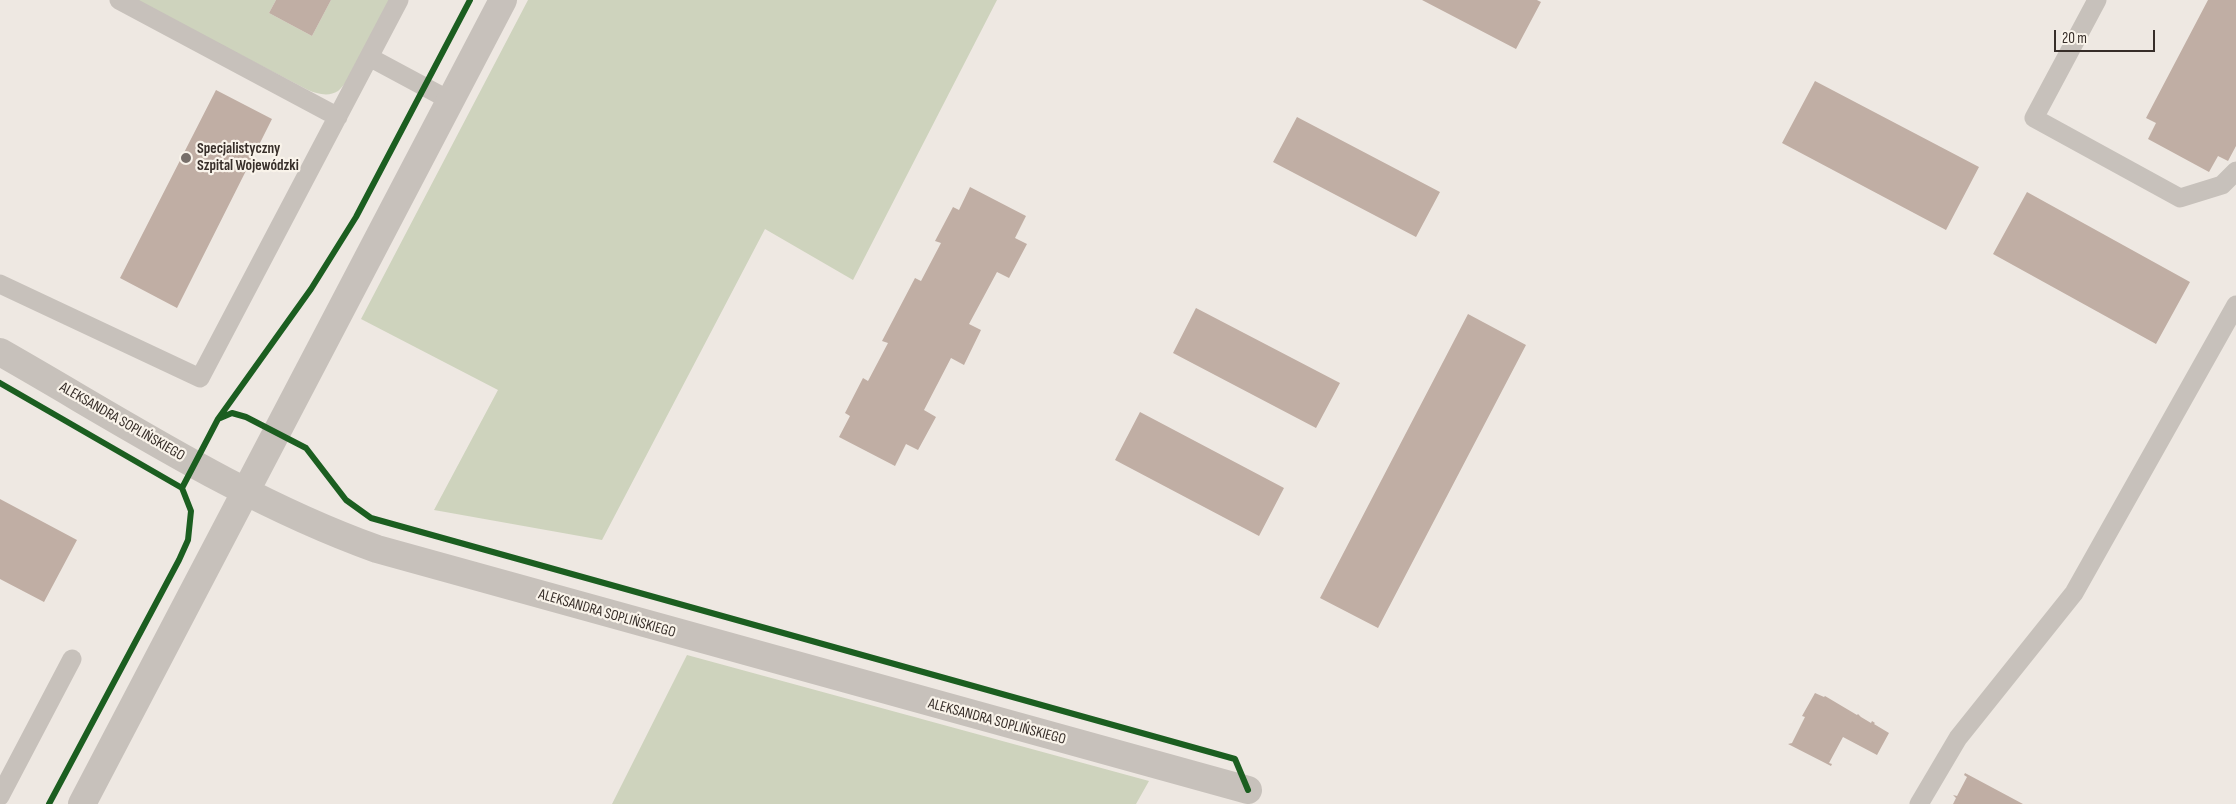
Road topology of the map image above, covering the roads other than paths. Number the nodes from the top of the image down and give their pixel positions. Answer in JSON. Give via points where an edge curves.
{"nodes":[{"id":1,"x":119,"y":0,"type":"edge"},
{"id":2,"x":399,"y":0,"type":"edge"},
{"id":3,"x":503,"y":0,"type":"edge"},
{"id":4,"x":2097,"y":0,"type":"edge"},
{"id":5,"x":369,"y":57,"type":"junction"},
{"id":6,"x":451,"y":101,"type":"junction"},
{"id":7,"x":338,"y":117,"type":"junction"},
{"id":8,"x":2236,"y":171,"type":"edge"},
{"id":9,"x":0,"y":284,"type":"edge"},
{"id":10,"x":2236,"y":305,"type":"edge"},
{"id":11,"x":0,"y":352,"type":"edge"},
{"id":12,"x":246,"y":492,"type":"junction"},
{"id":13,"x":72,"y":659,"type":"dead end"},
{"id":14,"x":1248,"y":790,"type":"dead end"},
{"id":15,"x":0,"y":796,"type":"edge"},
{"id":16,"x":82,"y":804,"type":"edge"},
{"id":17,"x":1919,"y":804,"type":"edge"}],
"edges":[{"from":1,"to":7,"type":"lane"},
{"from":2,"to":5,"type":"lane"},
{"from":3,"to":6,"type":"street"},
{"from":4,"to":8,"type":"lane","via":[[2034,118],[2180,198],[2222,185]]},
{"from":5,"to":6,"type":"lane"},
{"from":5,"to":7,"type":"lane"},
{"from":6,"to":12,"type":"street"},
{"from":7,"to":9,"type":"lane","via":[[200,378]]},
{"from":10,"to":17,"type":"lane","via":[[2074,593],[1958,738]]},
{"from":11,"to":12,"type":"street","name":"ALEKSANDRA SOPLIŃSKIEGO"},
{"from":12,"to":14,"type":"street","name":"ALEKSANDRA SOPLIŃSKIEGO","via":[[330,532],[377,549]]},
{"from":12,"to":16,"type":"street"},
{"from":13,"to":15,"type":"lane"}]}
